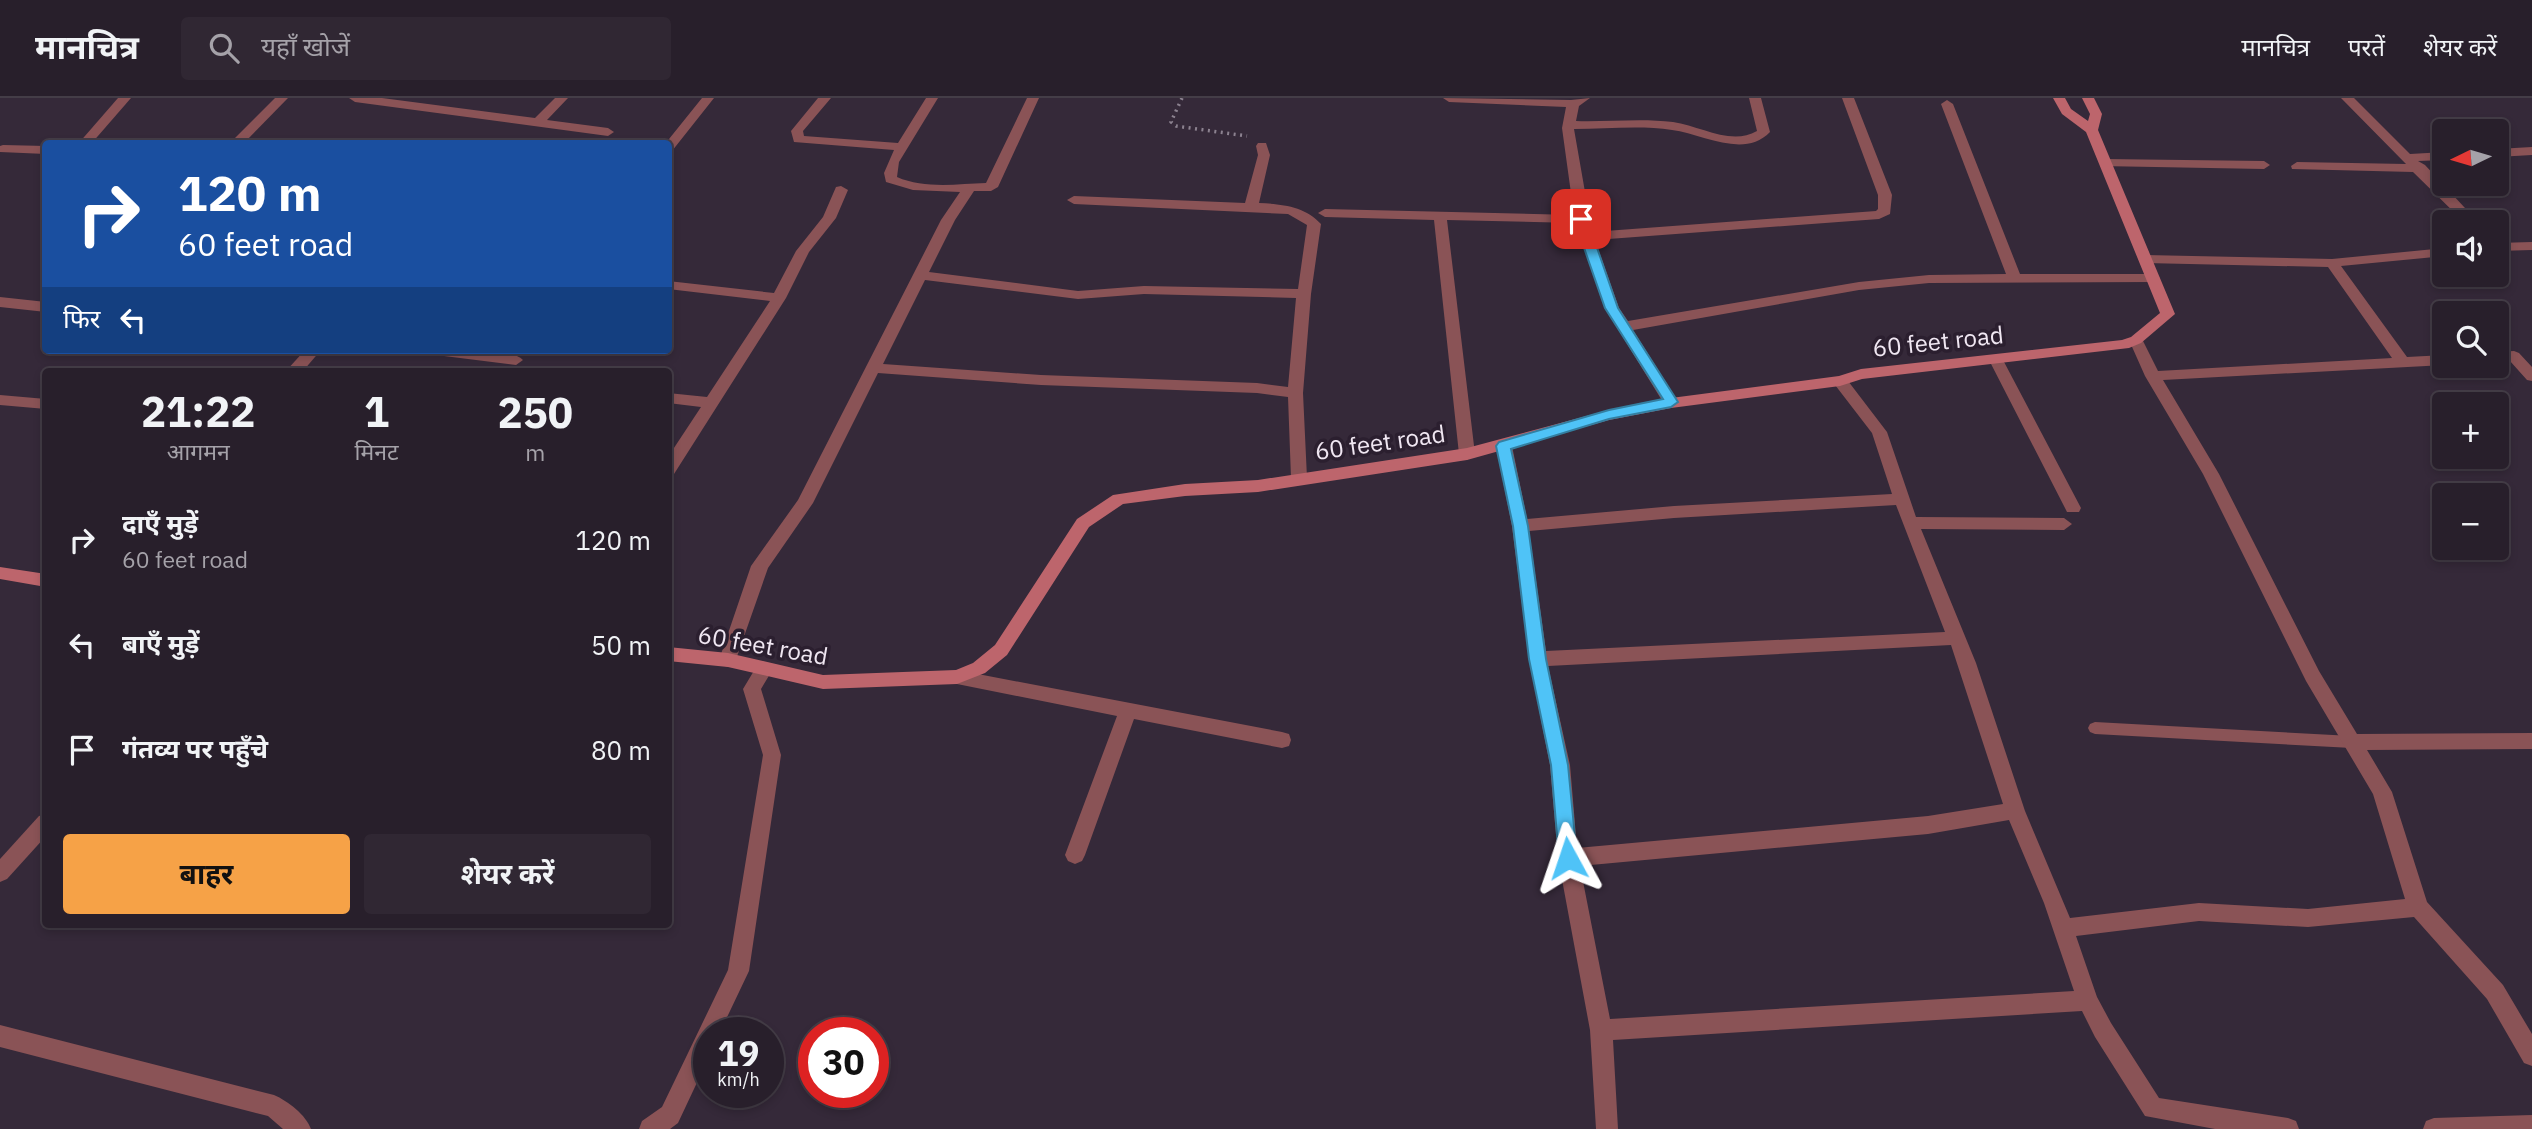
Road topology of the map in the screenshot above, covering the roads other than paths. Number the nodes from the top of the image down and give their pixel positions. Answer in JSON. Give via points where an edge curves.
{"nodes":[{"id":1,"x":125,"y":98,"type":"edge"},
{"id":2,"x":282,"y":98,"type":"edge"},
{"id":3,"x":355,"y":98,"type":"edge"},
{"id":4,"x":447,"y":98,"type":"edge"},
{"id":5,"x":562,"y":98,"type":"edge"},
{"id":6,"x":708,"y":98,"type":"edge"},
{"id":7,"x":825,"y":98,"type":"edge"},
{"id":8,"x":932,"y":98,"type":"edge"},
{"id":9,"x":1033,"y":98,"type":"edge"},
{"id":10,"x":1448,"y":98,"type":"edge"},
{"id":11,"x":1755,"y":98,"type":"edge"},
{"id":12,"x":1848,"y":98,"type":"edge"},
{"id":13,"x":2059,"y":98,"type":"edge"},
{"id":14,"x":2088,"y":98,"type":"edge"},
{"id":15,"x":2347,"y":98,"type":"edge"},
{"id":16,"x":1579,"y":101,"type":"edge"},
{"id":17,"x":1947,"y":104,"type":"dead end"},
{"id":18,"x":435,"y":109,"type":"junction"},
{"id":19,"x":537,"y":123,"type":"junction"},
{"id":20,"x":1569,"y":125,"type":"junction"},
{"id":21,"x":2092,"y":130,"type":"junction"},
{"id":22,"x":608,"y":132,"type":"dead end"},
{"id":23,"x":88,"y":140,"type":"edge"},
{"id":24,"x":239,"y":140,"type":"edge"},
{"id":25,"x":672,"y":143,"type":"edge"},
{"id":26,"x":1262,"y":146,"type":"road end"},
{"id":27,"x":903,"y":147,"type":"junction"},
{"id":28,"x":3,"y":149,"type":"dead end"},
{"id":29,"x":42,"y":150,"type":"edge"},
{"id":30,"x":2532,"y":151,"type":"edge"},
{"id":31,"x":2510,"y":152,"type":"edge"},
{"id":32,"x":2432,"y":157,"type":"edge"},
{"id":33,"x":2407,"y":159,"type":"junction"},
{"id":34,"x":2105,"y":163,"type":"junction"},
{"id":35,"x":2264,"y":165,"type":"dead end"},
{"id":36,"x":2297,"y":166,"type":"dead end"},
{"id":37,"x":2420,"y":168,"type":"junction"},
{"id":38,"x":970,"y":187,"type":"junction"},
{"id":39,"x":841,"y":190,"type":"dead end"},
{"id":40,"x":1074,"y":200,"type":"dead end"},
{"id":41,"x":1251,"y":207,"type":"junction"},
{"id":42,"x":2460,"y":210,"type":"edge"},
{"id":43,"x":1325,"y":213,"type":"dead end"},
{"id":44,"x":1440,"y":215,"type":"junction"},
{"id":45,"x":1581,"y":219,"type":"junction"},
{"id":46,"x":1586,"y":237,"type":"junction"},
{"id":47,"x":2532,"y":246,"type":"edge"},
{"id":48,"x":2509,"y":247,"type":"edge"},
{"id":49,"x":2432,"y":253,"type":"edge"},
{"id":50,"x":2145,"y":259,"type":"junction"},
{"id":51,"x":2332,"y":262,"type":"junction"},
{"id":52,"x":920,"y":275,"type":"junction"},
{"id":53,"x":2014,"y":278,"type":"junction"},
{"id":54,"x":2153,"y":278,"type":"junction"},
{"id":55,"x":672,"y":285,"type":"edge"},
{"id":56,"x":1304,"y":294,"type":"junction"},
{"id":57,"x":779,"y":298,"type":"junction"},
{"id":58,"x":0,"y":302,"type":"edge"},
{"id":59,"x":42,"y":307,"type":"edge"},
{"id":60,"x":1623,"y":327,"type":"junction"},
{"id":61,"x":2136,"y":340,"type":"junction"},
{"id":62,"x":310,"y":354,"type":"edge"},
{"id":63,"x":468,"y":354,"type":"edge"},
{"id":64,"x":2509,"y":356,"type":"edge"},
{"id":65,"x":516,"y":360,"type":"edge"},
{"id":66,"x":1996,"y":360,"type":"junction"},
{"id":67,"x":2432,"y":361,"type":"edge"},
{"id":68,"x":2403,"y":363,"type":"junction"},
{"id":69,"x":297,"y":368,"type":"edge"},
{"id":70,"x":873,"y":368,"type":"junction"},
{"id":71,"x":2152,"y":376,"type":"junction"},
{"id":72,"x":2532,"y":376,"type":"edge"},
{"id":73,"x":1840,"y":381,"type":"junction"},
{"id":74,"x":1295,"y":394,"type":"junction"},
{"id":75,"x":672,"y":398,"type":"edge"},
{"id":76,"x":0,"y":400,"type":"edge"},
{"id":77,"x":1671,"y":402,"type":"junction"},
{"id":78,"x":710,"y":403,"type":"junction"},
{"id":79,"x":42,"y":404,"type":"edge"},
{"id":80,"x":1504,"y":446,"type":"junction"},
{"id":81,"x":1467,"y":454,"type":"junction"},
{"id":82,"x":672,"y":464,"type":"edge"},
{"id":83,"x":1299,"y":478,"type":"junction"},
{"id":84,"x":1902,"y":499,"type":"junction"},
{"id":85,"x":2073,"y":508,"type":"dead end"},
{"id":86,"x":1910,"y":523,"type":"junction"},
{"id":87,"x":2064,"y":524,"type":"dead end"},
{"id":88,"x":1520,"y":526,"type":"junction"},
{"id":89,"x":0,"y":573,"type":"edge"},
{"id":90,"x":42,"y":580,"type":"edge"},
{"id":91,"x":1957,"y":638,"type":"junction"},
{"id":92,"x":672,"y":654,"type":"edge"},
{"id":93,"x":1538,"y":659,"type":"junction"},
{"id":94,"x":728,"y":660,"type":"junction"},
{"id":95,"x":764,"y":669,"type":"junction"},
{"id":96,"x":957,"y":677,"type":"junction"},
{"id":97,"x":1128,"y":711,"type":"junction"},
{"id":98,"x":2095,"y":728,"type":"dead end"},
{"id":99,"x":1282,"y":740,"type":"dead end"},
{"id":100,"x":2352,"y":741,"type":"junction"},
{"id":101,"x":2532,"y":741,"type":"edge"},
{"id":102,"x":2015,"y":811,"type":"junction"},
{"id":103,"x":42,"y":826,"type":"edge"},
{"id":104,"x":1075,"y":855,"type":"dead end"},
{"id":105,"x":1568,"y":858,"type":"junction"},
{"id":106,"x":0,"y":873,"type":"edge"},
{"id":107,"x":2418,"y":907,"type":"junction"},
{"id":108,"x":2064,"y":928,"type":"junction"},
{"id":109,"x":2088,"y":1000,"type":"junction"},
{"id":110,"x":716,"y":1017,"type":"edge"},
{"id":111,"x":1601,"y":1030,"type":"junction"},
{"id":112,"x":0,"y":1036,"type":"edge"},
{"id":113,"x":2532,"y":1055,"type":"edge"},
{"id":114,"x":693,"y":1067,"type":"edge"},
{"id":115,"x":2532,"y":1126,"type":"edge"},
{"id":116,"x":300,"y":1129,"type":"edge"},
{"id":117,"x":650,"y":1129,"type":"edge"},
{"id":118,"x":1607,"y":1129,"type":"edge"},
{"id":119,"x":2288,"y":1129,"type":"edge"},
{"id":120,"x":2434,"y":1129,"type":"edge"}],
"edges":[{"from":1,"to":23,"type":"street"},
{"from":2,"to":24,"type":"street"},
{"from":3,"to":18,"type":"street"},
{"from":4,"to":18,"type":"street"},
{"from":5,"to":19,"type":"street"},
{"from":6,"to":25,"type":"street"},
{"from":7,"to":27,"type":"street","via":[[797,131],[798,139]]},
{"from":8,"to":27,"type":"street"},
{"from":9,"to":38,"type":"street","via":[[991,187]]},
{"from":10,"to":16,"type":"street"},
{"from":11,"to":20,"type":"street","via":[[1764,132],[1752,139],[1725,140],[1673,126]]},
{"from":12,"to":46,"type":"street","via":[[1885,195],[1885,211],[1879,215]]},
{"from":13,"to":21,"type":"street","via":[[2066,111]]},
{"from":14,"to":21,"type":"street","via":[[2096,114]]},
{"from":15,"to":33,"type":"street"},
{"from":16,"to":20,"type":"street"},
{"from":17,"to":53,"type":"street"},
{"from":18,"to":19,"type":"street"},
{"from":19,"to":22,"type":"street"},
{"from":20,"to":45,"type":"street"},
{"from":21,"to":34,"type":"street"},
{"from":26,"to":41,"type":"street","via":[[1264,155]]},
{"from":27,"to":38,"type":"street","via":[[890,173],[899,184]]},
{"from":28,"to":29,"type":"street"},
{"from":30,"to":31,"type":"street"},
{"from":32,"to":33,"type":"street"},
{"from":33,"to":37,"type":"street"},
{"from":34,"to":35,"type":"street"},
{"from":34,"to":50,"type":"street"},
{"from":36,"to":37,"type":"street"},
{"from":37,"to":42,"type":"street"},
{"from":38,"to":52,"type":"street"},
{"from":39,"to":57,"type":"street","via":[[830,218],[803,251]]},
{"from":40,"to":41,"type":"street"},
{"from":41,"to":56,"type":"street","via":[[1292,209],[1314,223]]},
{"from":43,"to":44,"type":"street"},
{"from":44,"to":45,"type":"street"},
{"from":44,"to":81,"type":"street"},
{"from":45,"to":46,"type":"street"},
{"from":46,"to":60,"type":"street"},
{"from":47,"to":48,"type":"street"},
{"from":49,"to":51,"type":"street"},
{"from":50,"to":51,"type":"street"},
{"from":50,"to":54,"type":"street"},
{"from":51,"to":68,"type":"street"},
{"from":52,"to":56,"type":"street","via":[[1078,295],[1144,290]]},
{"from":52,"to":70,"type":"street"},
{"from":53,"to":54,"type":"street"},
{"from":53,"to":60,"type":"street","via":[[1859,286]]},
{"from":54,"to":61,"type":"street","name":"60 feet road","via":[[2168,314]]},
{"from":55,"to":57,"type":"street"},
{"from":56,"to":74,"type":"street"},
{"from":57,"to":78,"type":"street"},
{"from":58,"to":59,"type":"street"},
{"from":60,"to":77,"type":"street"},
{"from":61,"to":66,"type":"street","name":"60 feet road"},
{"from":61,"to":71,"type":"street"},
{"from":62,"to":69,"type":"street"},
{"from":63,"to":65,"type":"street"},
{"from":64,"to":72,"type":"street"},
{"from":66,"to":73,"type":"street","name":"60 feet road","via":[[1861,374]]},
{"from":66,"to":85,"type":"street"},
{"from":67,"to":68,"type":"street"},
{"from":68,"to":71,"type":"street"},
{"from":70,"to":74,"type":"street","via":[[1256,388]]},
{"from":70,"to":94,"type":"street","via":[[805,503],[760,566]]},
{"from":71,"to":100,"type":"street","via":[[2211,474],[2312,676]]},
{"from":73,"to":77,"type":"street","name":"60 feet road"},
{"from":73,"to":84,"type":"street","via":[[1879,432]]},
{"from":74,"to":83,"type":"street"},
{"from":75,"to":78,"type":"street"},
{"from":76,"to":79,"type":"street"},
{"from":77,"to":80,"type":"street","name":"60 feet road"},
{"from":78,"to":82,"type":"street"},
{"from":80,"to":81,"type":"street","name":"60 feet road"},
{"from":80,"to":88,"type":"street"},
{"from":81,"to":83,"type":"street","name":"60 feet road"},
{"from":83,"to":96,"type":"street","name":"60 feet road","via":[[1258,486],[1141,495],[1098,510],[1064,548],[1001,650],[979,668]]},
{"from":84,"to":86,"type":"street"},
{"from":84,"to":88,"type":"street"},
{"from":86,"to":87,"type":"street"},
{"from":86,"to":91,"type":"street"},
{"from":88,"to":93,"type":"street"},
{"from":89,"to":90,"type":"street"},
{"from":91,"to":93,"type":"street"},
{"from":91,"to":102,"type":"street"},
{"from":92,"to":94,"type":"street","name":"60 feet road"},
{"from":93,"to":105,"type":"street","via":[[1560,765]]},
{"from":94,"to":95,"type":"street","name":"60 feet road"},
{"from":95,"to":96,"type":"street","name":"60 feet road","via":[[823,682]]},
{"from":95,"to":110,"type":"street","via":[[752,690],[772,755],[738,971]]},
{"from":96,"to":97,"type":"street"},
{"from":97,"to":99,"type":"street"},
{"from":97,"to":104,"type":"street"},
{"from":98,"to":100,"type":"lane"},
{"from":100,"to":101,"type":"street"},
{"from":100,"to":107,"type":"street","via":[[2382,792]]},
{"from":102,"to":105,"type":"street","via":[[1928,825]]},
{"from":102,"to":108,"type":"street"},
{"from":103,"to":106,"type":"street"},
{"from":105,"to":111,"type":"street"},
{"from":107,"to":108,"type":"street","via":[[2308,918],[2199,912]]},
{"from":107,"to":113,"type":"street","via":[[2495,992]]},
{"from":108,"to":109,"type":"street"},
{"from":109,"to":111,"type":"street"},
{"from":109,"to":119,"type":"street","via":[[2153,1108]]},
{"from":111,"to":118,"type":"street"},
{"from":112,"to":116,"type":"street","via":[[274,1106]]},
{"from":114,"to":117,"type":"street","via":[[670,1115]]},
{"from":115,"to":120,"type":"street"}]}
